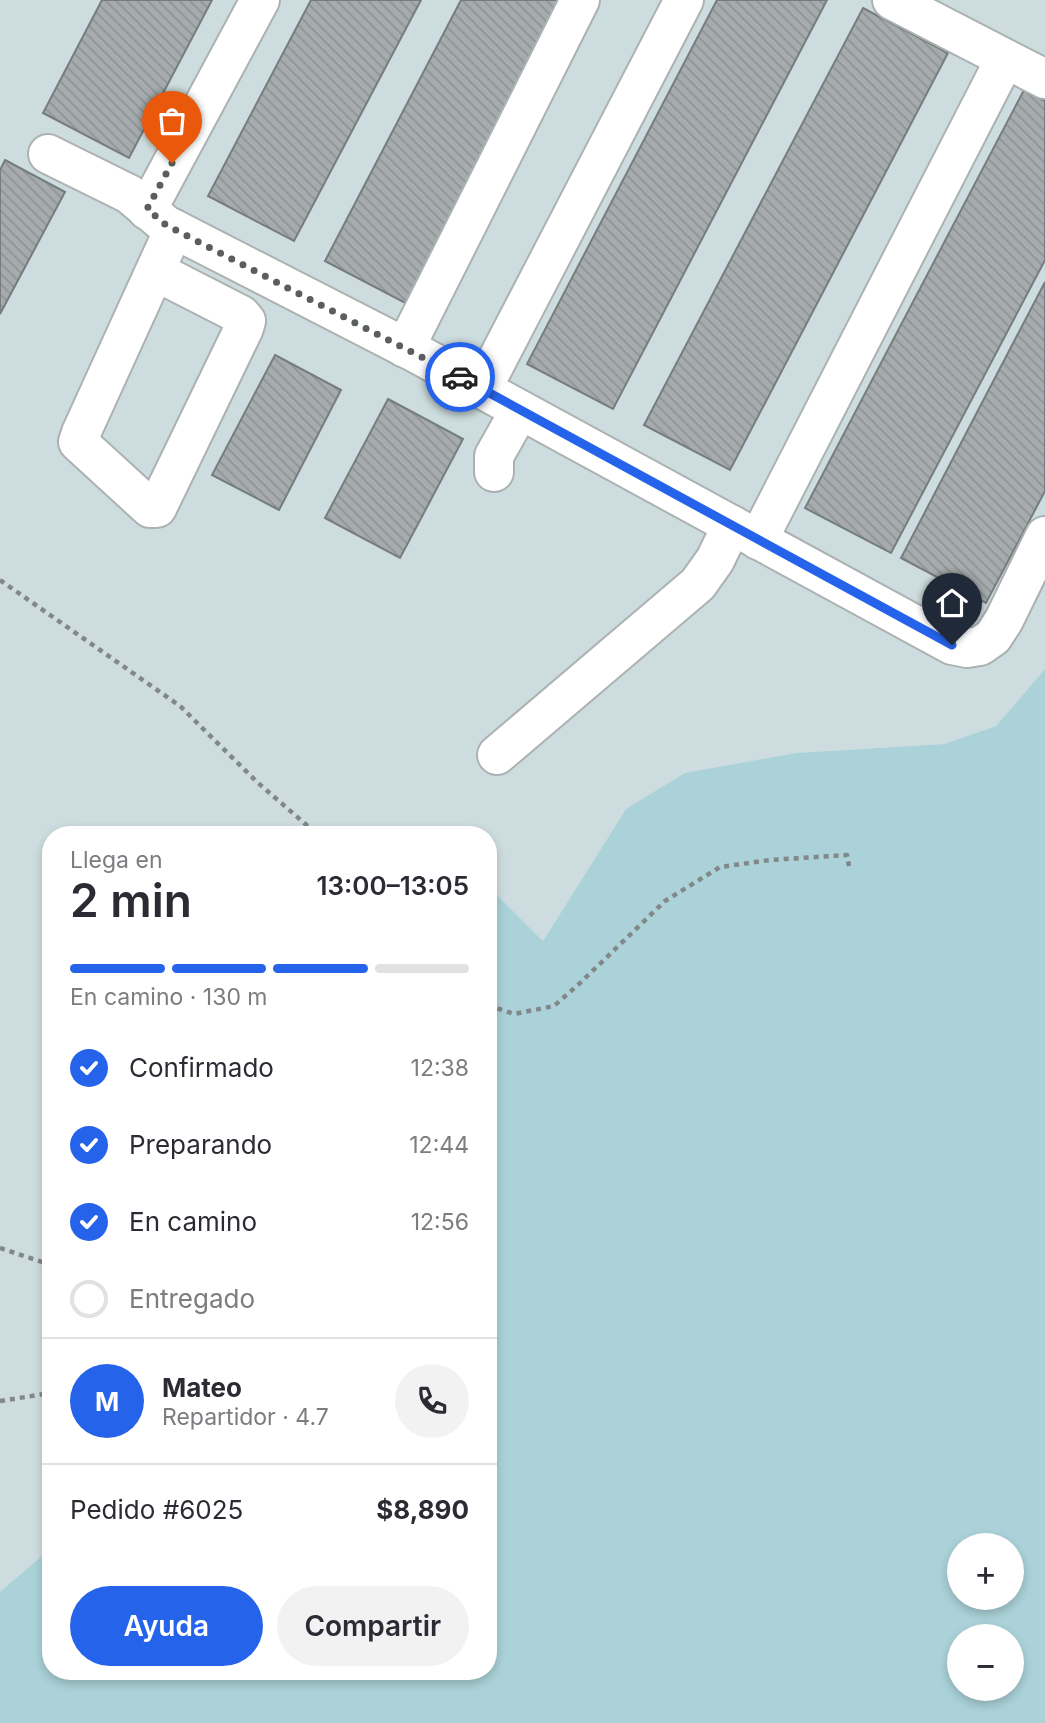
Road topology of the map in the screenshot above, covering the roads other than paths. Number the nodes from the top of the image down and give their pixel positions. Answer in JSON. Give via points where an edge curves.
{"nodes":[{"id":1,"x":260,"y":0,"type":"edge"},
{"id":2,"x":580,"y":0,"type":"edge"},
{"id":3,"x":684,"y":0,"type":"edge"},
{"id":4,"x":892,"y":0,"type":"edge"},
{"id":5,"x":1006,"y":59,"type":"junction"},
{"id":6,"x":1045,"y":79,"type":"edge"},
{"id":7,"x":47,"y":154,"type":"dead end"},
{"id":8,"x":161,"y":219,"type":"junction"},
{"id":9,"x":155,"y":271,"type":"junction"},
{"id":10,"x":405,"y":348,"type":"junction"},
{"id":11,"x":482,"y":389,"type":"junction"},
{"id":12,"x":520,"y":410,"type":"junction"},
{"id":13,"x":494,"y":472,"type":"dead end"},
{"id":14,"x":745,"y":532,"type":"junction"},
{"id":15,"x":1045,"y":536,"type":"edge"},
{"id":16,"x":496,"y":755,"type":"dead end"}],
"edges":[{"from":1,"to":8,"type":"lane"},
{"from":2,"to":10,"type":"lane"},
{"from":3,"to":11,"type":"lane"},
{"from":4,"to":5,"type":"lane"},
{"from":5,"to":6,"type":"lane"},
{"from":5,"to":14,"type":"lane"},
{"from":7,"to":8,"type":"lane","via":[[129,194]]},
{"from":8,"to":9,"type":"lane"},
{"from":8,"to":10,"type":"lane"},
{"from":9,"to":9,"type":"lane","via":[[78,442],[150,509],[157,508],[246,321]]},
{"from":10,"to":11,"type":"lane"},
{"from":11,"to":12,"type":"lane"},
{"from":12,"to":13,"type":"lane","via":[[494,456]]},
{"from":12,"to":14,"type":"lane"},
{"from":14,"to":15,"type":"lane","via":[[952,645],[967,648],[993,637]]},
{"from":14,"to":16,"type":"lane","via":[[698,584]]}]}
